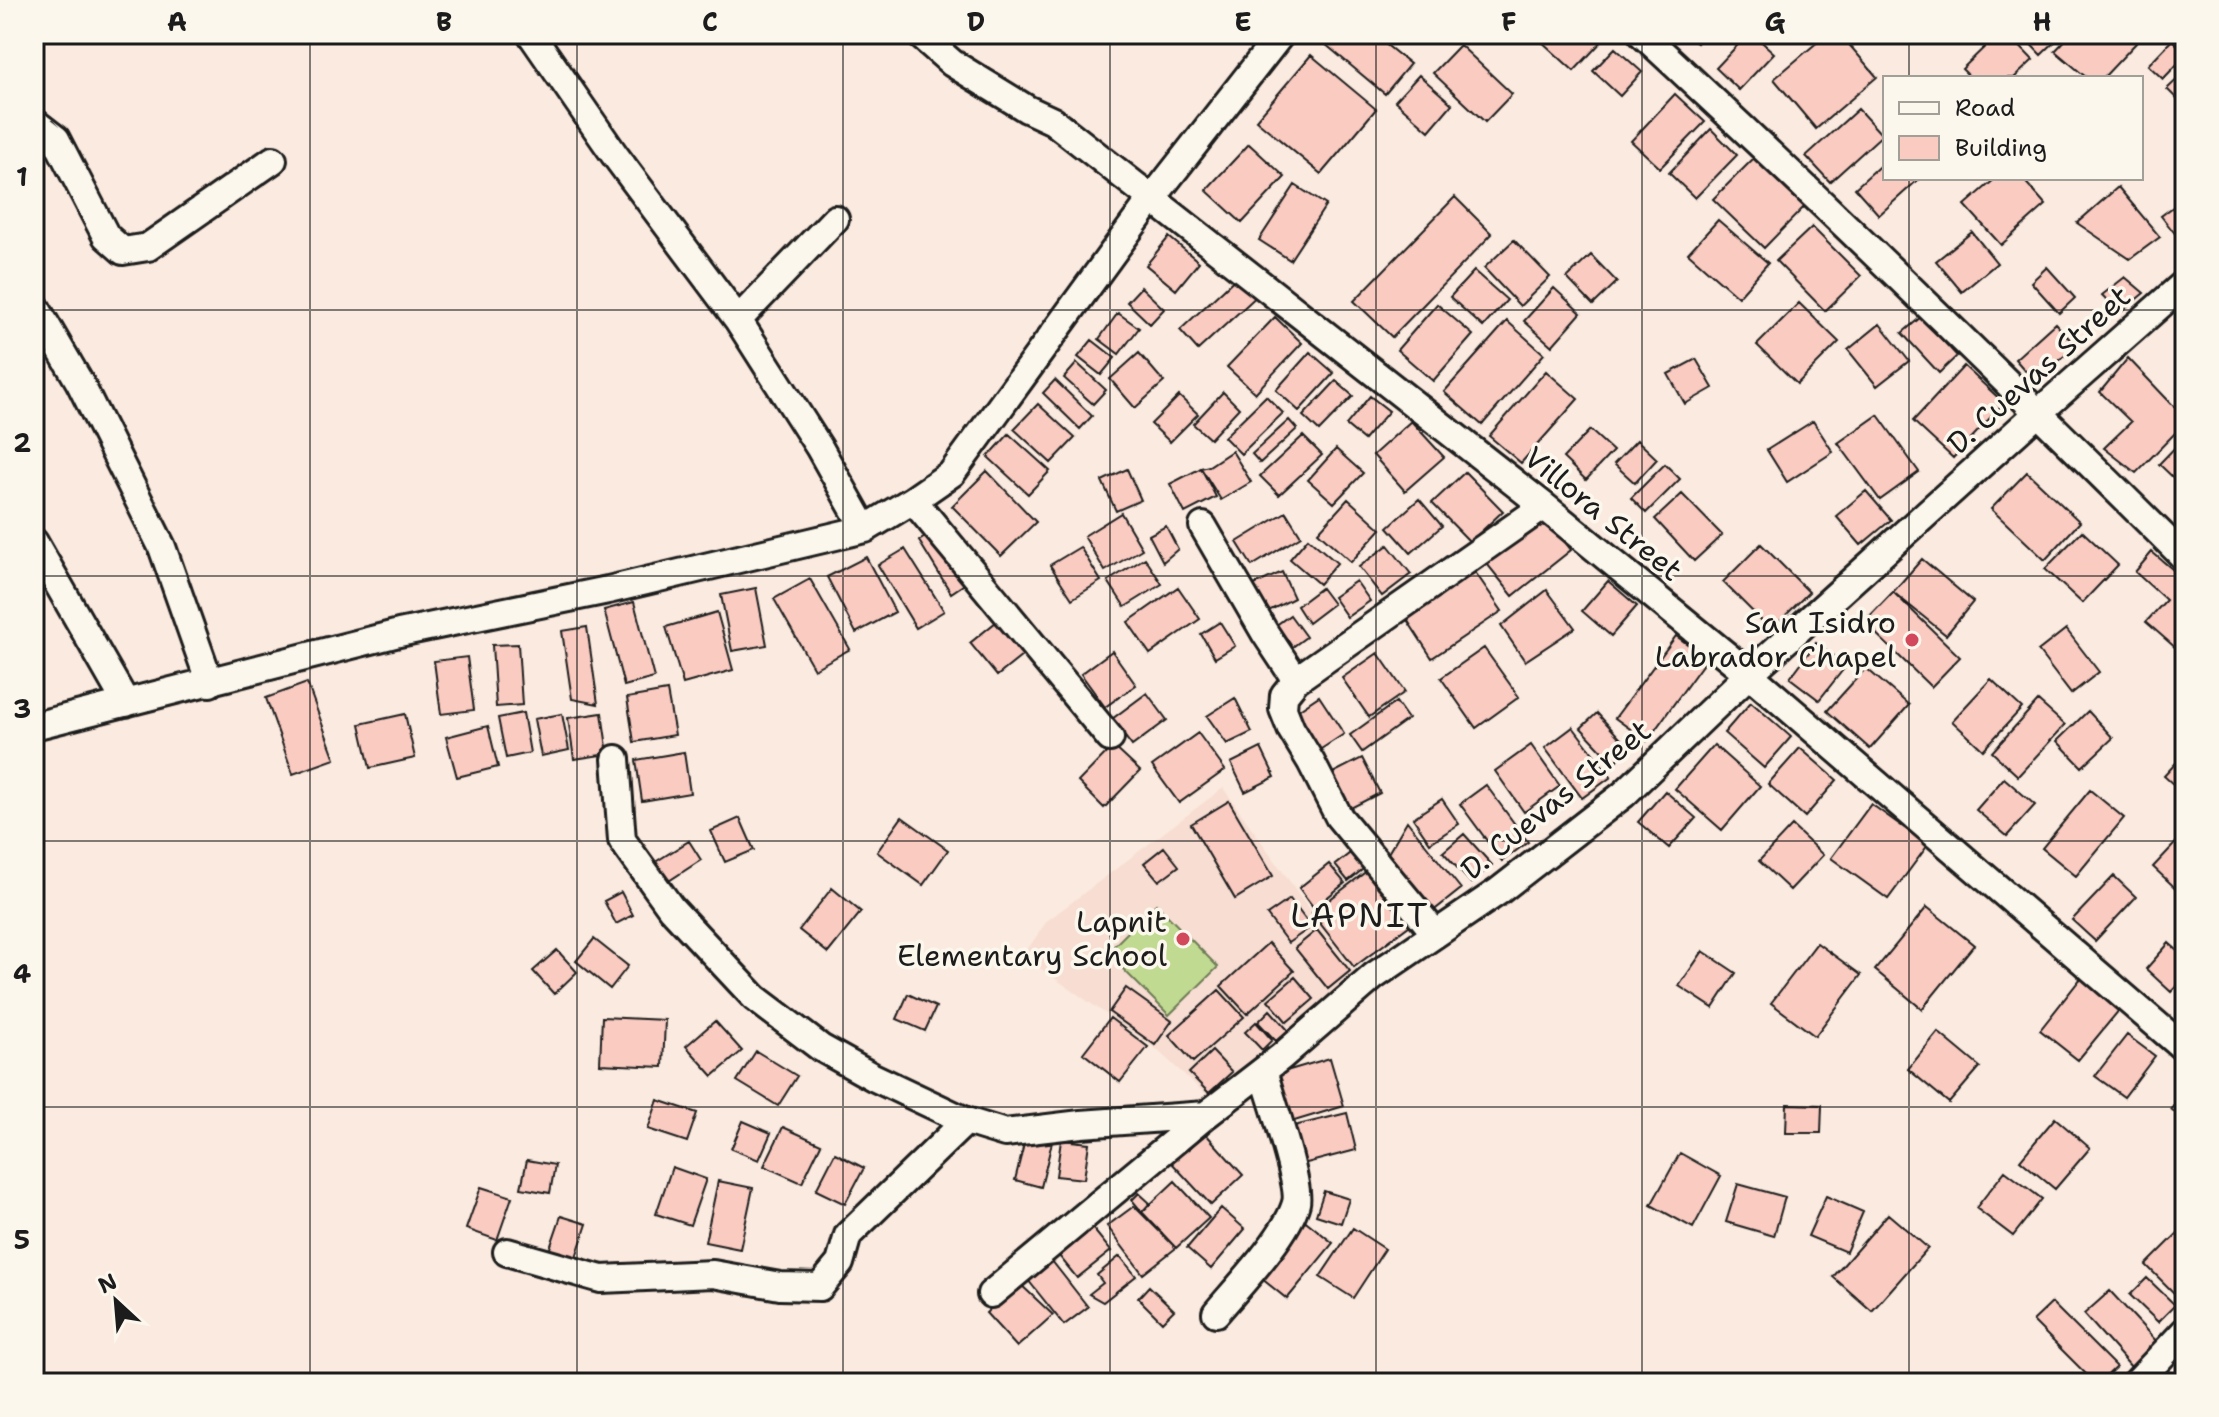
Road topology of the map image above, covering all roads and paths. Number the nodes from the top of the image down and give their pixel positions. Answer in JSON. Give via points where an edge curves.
{"nodes":[{"id":1,"x":531,"y":34,"type":"edge"},
{"id":2,"x":919,"y":34,"type":"edge"},
{"id":3,"x":1281,"y":34,"type":"edge"},
{"id":4,"x":1642,"y":34,"type":"edge"},
{"id":5,"x":34,"y":122,"type":"edge"},
{"id":6,"x":273,"y":160,"type":"dead end"},
{"id":7,"x":1151,"y":200,"type":"junction"},
{"id":8,"x":835,"y":219,"type":"dead end"},
{"id":9,"x":2185,"y":283,"type":"edge"},
{"id":10,"x":34,"y":304,"type":"edge"},
{"id":11,"x":738,"y":320,"type":"junction"},
{"id":12,"x":2039,"y":412,"type":"junction"},
{"id":13,"x":913,"y":500,"type":"junction"},
{"id":14,"x":1544,"y":506,"type":"junction"},
{"id":15,"x":1203,"y":526,"type":"dead end"},
{"id":16,"x":865,"y":529,"type":"junction"},
{"id":17,"x":34,"y":542,"type":"edge"},
{"id":18,"x":2185,"y":558,"type":"edge"},
{"id":19,"x":1749,"y":674,"type":"junction"},
{"id":20,"x":1296,"y":680,"type":"junction"},
{"id":21,"x":210,"y":683,"type":"junction"},
{"id":22,"x":126,"y":703,"type":"junction"},
{"id":23,"x":34,"y":726,"type":"edge"},
{"id":24,"x":1110,"y":738,"type":"dead end"},
{"id":25,"x":616,"y":759,"type":"dead end"},
{"id":26,"x":1435,"y":933,"type":"junction"},
{"id":27,"x":2185,"y":1049,"type":"edge"},
{"id":28,"x":1263,"y":1071,"type":"junction"},
{"id":29,"x":1206,"y":1115,"type":"junction"},
{"id":30,"x":966,"y":1121,"type":"junction"},
{"id":31,"x":507,"y":1252,"type":"dead end"},
{"id":32,"x":991,"y":1294,"type":"dead end"},
{"id":33,"x":1216,"y":1313,"type":"dead end"},
{"id":34,"x":2185,"y":1331,"type":"edge"},
{"id":35,"x":2136,"y":1383,"type":"edge"}],
"edges":[{"from":1,"to":11,"type":"street"},
{"from":2,"to":7,"type":"street","name":"Villora Street","via":[[952,63],[1053,121]]},
{"from":3,"to":7,"type":"street"},
{"from":4,"to":12,"type":"street"},
{"from":5,"to":6,"type":"street","via":[[56,139],[106,236],[123,251],[148,247]]},
{"from":7,"to":13,"type":"street","via":[[952,473]]},
{"from":7,"to":14,"type":"street","name":"Villora Street"},
{"from":8,"to":11,"type":"street"},
{"from":9,"to":12,"type":"street","name":"D. Cuevas Street"},
{"from":10,"to":21,"type":"street","via":[[162,547]]},
{"from":11,"to":16,"type":"street"},
{"from":12,"to":18,"type":"street"},
{"from":12,"to":19,"type":"street","name":"D. Cuevas Street"},
{"from":13,"to":16,"type":"street"},
{"from":13,"to":24,"type":"street"},
{"from":14,"to":19,"type":"street","name":"Villora Street"},
{"from":14,"to":20,"type":"street"},
{"from":15,"to":20,"type":"street"},
{"from":16,"to":21,"type":"street","via":[[399,633]]},
{"from":17,"to":22,"type":"street"},
{"from":19,"to":26,"type":"street","name":"D. Cuevas Street","via":[[1624,794],[1499,891]]},
{"from":19,"to":27,"type":"street","name":"Villora Street"},
{"from":20,"to":26,"type":"street","via":[[1284,695],[1283,709],[1339,817]]},
{"from":21,"to":22,"type":"street"},
{"from":22,"to":23,"type":"street"},
{"from":25,"to":30,"type":"street","via":[[622,840],[671,908],[755,998],[821,1048]]},
{"from":26,"to":28,"type":"street","name":"D. Cuevas Street","via":[[1374,976]]},
{"from":28,"to":29,"type":"street","name":"D. Cuevas Street"},
{"from":28,"to":33,"type":"street","via":[[1298,1201],[1286,1226]]},
{"from":29,"to":30,"type":"street","via":[[1005,1133]]},
{"from":29,"to":32,"type":"street","name":"D. Cuevas Street"},
{"from":30,"to":31,"type":"street","via":[[848,1235],[840,1263],[820,1287],[713,1274],[601,1279]]},
{"from":34,"to":35,"type":"street"}]}
